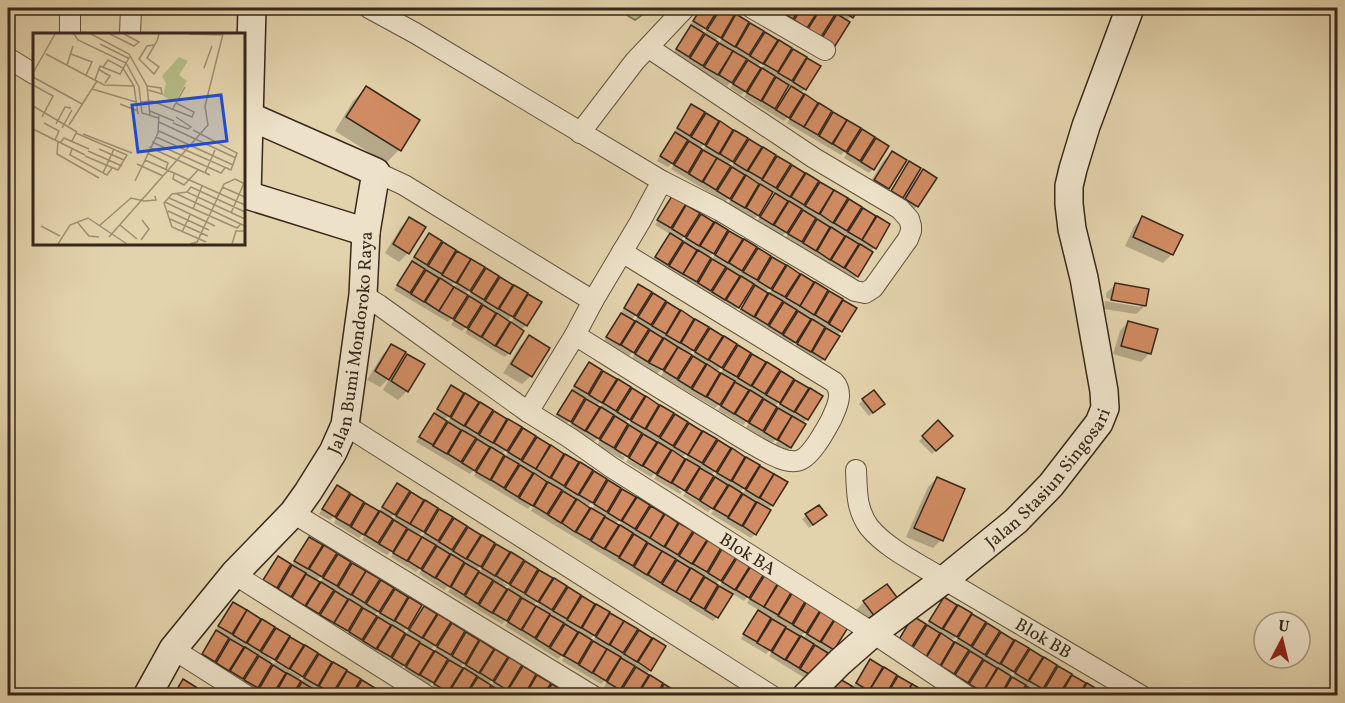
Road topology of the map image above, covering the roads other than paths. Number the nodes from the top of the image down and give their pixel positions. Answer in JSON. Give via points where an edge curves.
{"nodes":[{"id":1,"x":70,"y":8,"type":"edge"},
{"id":2,"x":131,"y":8,"type":"edge"},
{"id":3,"x":252,"y":8,"type":"edge"},
{"id":4,"x":369,"y":8,"type":"edge"},
{"id":5,"x":685,"y":8,"type":"edge"},
{"id":6,"x":752,"y":8,"type":"edge"},
{"id":7,"x":1131,"y":8,"type":"edge"},
{"id":8,"x":70,"y":33,"type":"edge"},
{"id":9,"x":130,"y":33,"type":"edge"},
{"id":10,"x":649,"y":48,"type":"junction"},
{"id":11,"x":825,"y":50,"type":"dead end"},
{"id":12,"x":8,"y":58,"type":"edge"},
{"id":13,"x":33,"y":73,"type":"edge"},
{"id":14,"x":249,"y":116,"type":"junction"},
{"id":15,"x":580,"y":133,"type":"junction"},
{"id":16,"x":376,"y":172,"type":"junction"},
{"id":17,"x":662,"y":181,"type":"junction"},
{"id":18,"x":245,"y":195,"type":"edge"},
{"id":19,"x":366,"y":232,"type":"junction"},
{"id":20,"x":622,"y":252,"type":"junction"},
{"id":21,"x":363,"y":295,"type":"junction"},
{"id":22,"x":592,"y":301,"type":"junction"},
{"id":23,"x":575,"y":335,"type":"junction"},
{"id":24,"x":528,"y":412,"type":"junction"},
{"id":25,"x":345,"y":426,"type":"junction"},
{"id":26,"x":855,"y":470,"type":"dead end"},
{"id":27,"x":293,"y":513,"type":"junction"},
{"id":28,"x":234,"y":574,"type":"junction"},
{"id":29,"x":945,"y":579,"type":"junction"},
{"id":30,"x":873,"y":633,"type":"junction"},
{"id":31,"x":173,"y":649,"type":"junction"},
{"id":32,"x":147,"y":696,"type":"edge"},
{"id":33,"x":248,"y":696,"type":"edge"},
{"id":34,"x":426,"y":696,"type":"edge"},
{"id":35,"x":593,"y":696,"type":"edge"},
{"id":36,"x":772,"y":696,"type":"edge"},
{"id":37,"x":806,"y":696,"type":"edge"},
{"id":38,"x":967,"y":696,"type":"edge"},
{"id":39,"x":1142,"y":696,"type":"edge"}],
"edges":[{"from":1,"to":8,"type":"street"},
{"from":2,"to":9,"type":"street"},
{"from":3,"to":14,"type":"street"},
{"from":4,"to":15,"type":"street"},
{"from":5,"to":10,"type":"street"},
{"from":6,"to":11,"type":"street"},
{"from":7,"to":29,"type":"street","name":"Jalan Stasiun Singosari","via":[[1086,126],[1070,186],[1072,229],[1104,391],[1102,418],[1051,485],[1016,521]]},
{"from":10,"to":15,"type":"street"},
{"from":10,"to":17,"type":"street","via":[[814,158],[900,209],[909,219],[911,231],[878,282],[861,293]]},
{"from":12,"to":13,"type":"street"},
{"from":14,"to":16,"type":"street"},
{"from":14,"to":18,"type":"street"},
{"from":15,"to":17,"type":"street"},
{"from":16,"to":19,"type":"street","name":"Jalan Bumi Mondoroko Raya"},
{"from":16,"to":22,"type":"street","via":[[404,185]]},
{"from":17,"to":20,"type":"street"},
{"from":18,"to":19,"type":"street"},
{"from":19,"to":21,"type":"street","name":"Jalan Bumi Mondoroko Raya"},
{"from":20,"to":22,"type":"street"},
{"from":20,"to":23,"type":"street","via":[[834,382],[840,392],[830,421],[814,448],[800,460],[781,459]]},
{"from":21,"to":24,"type":"street","name":"Blok BA"},
{"from":21,"to":25,"type":"street","name":"Jalan Bumi Mondoroko Raya"},
{"from":22,"to":23,"type":"street"},
{"from":23,"to":24,"type":"street"},
{"from":24,"to":30,"type":"street","name":"Blok BA"},
{"from":25,"to":27,"type":"street","name":"Jalan Bumi Mondoroko Raya","via":[[322,472]]},
{"from":25,"to":36,"type":"street"},
{"from":26,"to":29,"type":"street","name":"Blok BB","via":[[859,509],[869,527]]},
{"from":27,"to":28,"type":"street","name":"Jalan Bumi Mondoroko Raya"},
{"from":27,"to":35,"type":"street"},
{"from":28,"to":31,"type":"street","name":"Jalan Bumi Mondoroko Raya"},
{"from":28,"to":34,"type":"street"},
{"from":29,"to":30,"type":"street","name":"Jalan Stasiun Singosari"},
{"from":29,"to":39,"type":"street","name":"Blok BB"},
{"from":30,"to":37,"type":"street","name":"Jalan Stasiun Singosari"},
{"from":30,"to":38,"type":"street","name":"Blok BA"},
{"from":31,"to":32,"type":"street","name":"Jalan Bumi Mondoroko Raya"},
{"from":31,"to":33,"type":"street"}]}
